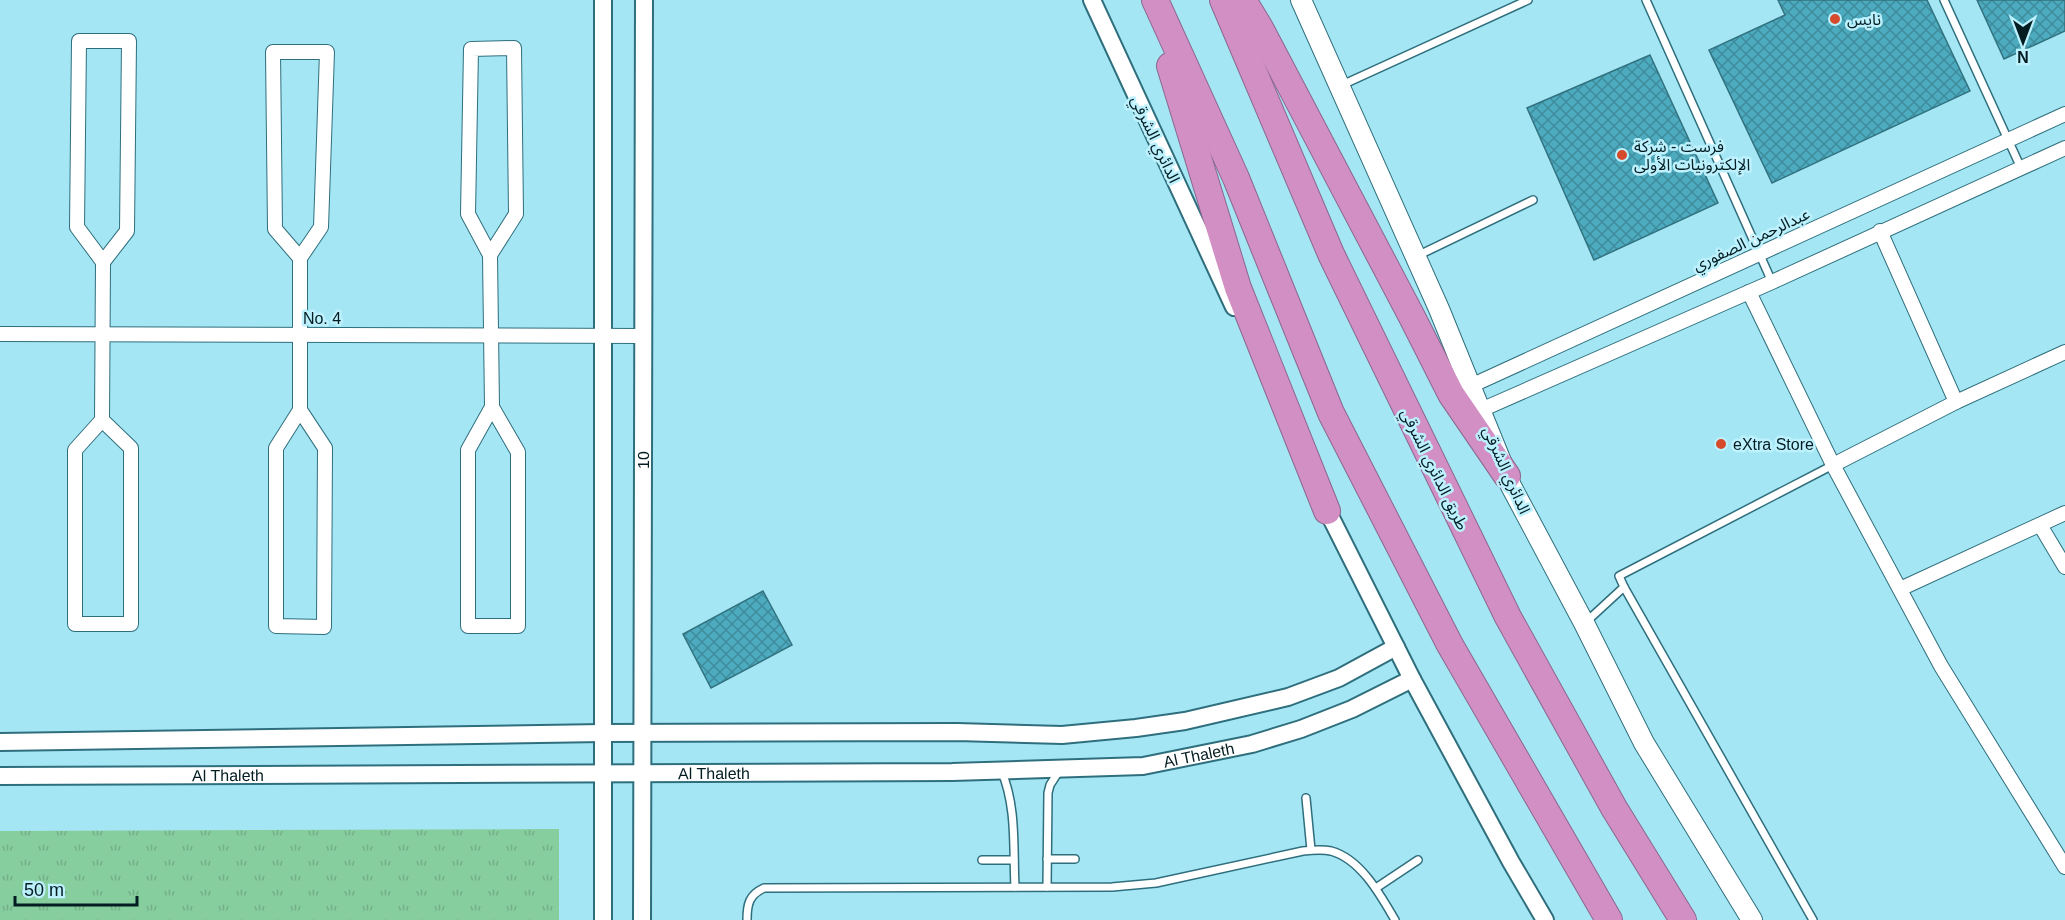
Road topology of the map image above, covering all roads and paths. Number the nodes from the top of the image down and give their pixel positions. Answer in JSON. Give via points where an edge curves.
{"nodes":[{"id":1,"x":603,"y":0,"type":"edge"},
{"id":2,"x":644,"y":0,"type":"edge"},
{"id":3,"x":1092,"y":0,"type":"edge"},
{"id":4,"x":1150,"y":0,"type":"edge"},
{"id":5,"x":1155,"y":0,"type":"edge"},
{"id":6,"x":1223,"y":0,"type":"edge"},
{"id":7,"x":1243,"y":0,"type":"edge"},
{"id":8,"x":1301,"y":0,"type":"edge"},
{"id":9,"x":1528,"y":0,"type":"edge"},
{"id":10,"x":1646,"y":0,"type":"edge"},
{"id":11,"x":1944,"y":0,"type":"edge"},
{"id":12,"x":1340,"y":87,"type":"junction"},
{"id":13,"x":2065,"y":114,"type":"edge"},
{"id":14,"x":2008,"y":140,"type":"junction"},
{"id":15,"x":2065,"y":148,"type":"edge"},
{"id":16,"x":2021,"y":168,"type":"junction"},
{"id":17,"x":1533,"y":200,"type":"dead end"},
{"id":18,"x":1880,"y":231,"type":"junction"},
{"id":19,"x":1758,"y":254,"type":"junction"},
{"id":20,"x":490,"y":255,"type":"junction"},
{"id":21,"x":1415,"y":257,"type":"junction"},
{"id":22,"x":300,"y":258,"type":"junction"},
{"id":23,"x":103,"y":262,"type":"junction"},
{"id":24,"x":1772,"y":282,"type":"junction"},
{"id":25,"x":1749,"y":292,"type":"junction"},
{"id":26,"x":0,"y":334,"type":"edge"},
{"id":27,"x":102,"y":334,"type":"junction"},
{"id":28,"x":300,"y":335,"type":"junction"},
{"id":29,"x":492,"y":336,"type":"junction"},
{"id":30,"x":603,"y":336,"type":"junction"},
{"id":31,"x":643,"y":336,"type":"junction"},
{"id":32,"x":2065,"y":352,"type":"edge"},
{"id":33,"x":1461,"y":390,"type":"junction"},
{"id":34,"x":1956,"y":402,"type":"junction"},
{"id":35,"x":492,"y":407,"type":"junction"},
{"id":36,"x":300,"y":410,"type":"junction"},
{"id":37,"x":1473,"y":414,"type":"junction"},
{"id":38,"x":102,"y":420,"type":"junction"},
{"id":39,"x":1833,"y":465,"type":"junction"},
{"id":40,"x":1507,"y":476,"type":"joint"},
{"id":41,"x":1327,"y":511,"type":"junction"},
{"id":42,"x":2065,"y":513,"type":"edge"},
{"id":43,"x":2040,"y":525,"type":"junction"},
{"id":44,"x":2065,"y":567,"type":"edge"},
{"id":45,"x":1624,"y":587,"type":"junction"},
{"id":46,"x":1900,"y":589,"type":"junction"},
{"id":47,"x":1584,"y":623,"type":"junction"},
{"id":48,"x":1396,"y":647,"type":"junction"},
{"id":49,"x":1412,"y":679,"type":"junction"},
{"id":50,"x":603,"y":733,"type":"junction"},
{"id":51,"x":643,"y":733,"type":"junction"},
{"id":52,"x":0,"y":742,"type":"edge"},
{"id":53,"x":1060,"y":769,"type":"junction"},
{"id":54,"x":1001,"y":771,"type":"junction"},
{"id":55,"x":642,"y":772,"type":"junction"},
{"id":56,"x":603,"y":773,"type":"junction"},
{"id":57,"x":0,"y":776,"type":"edge"},
{"id":58,"x":1306,"y":798,"type":"dead end"},
{"id":59,"x":1311,"y":850,"type":"junction"},
{"id":60,"x":1047,"y":859,"type":"junction"},
{"id":61,"x":1076,"y":859,"type":"dead end"},
{"id":62,"x":982,"y":860,"type":"dead end"},
{"id":63,"x":1014,"y":860,"type":"junction"},
{"id":64,"x":1418,"y":860,"type":"dead end"},
{"id":65,"x":2065,"y":867,"type":"edge"},
{"id":66,"x":1015,"y":887,"type":"junction"},
{"id":67,"x":1047,"y":887,"type":"junction"},
{"id":68,"x":1376,"y":888,"type":"junction"},
{"id":69,"x":603,"y":920,"type":"edge"},
{"id":70,"x":642,"y":920,"type":"edge"},
{"id":71,"x":747,"y":920,"type":"edge"},
{"id":72,"x":1395,"y":920,"type":"edge"},
{"id":73,"x":1545,"y":920,"type":"edge"},
{"id":74,"x":1609,"y":920,"type":"edge"},
{"id":75,"x":1683,"y":920,"type":"edge"},
{"id":76,"x":1752,"y":920,"type":"edge"},
{"id":77,"x":1813,"y":920,"type":"edge"}],
"edges":[{"from":1,"to":30,"type":"street"},
{"from":2,"to":31,"type":"street","name":"10"},
{"from":3,"to":41,"type":"street","name":"الدائري الشرقي"},
{"from":4,"to":41,"type":"highway","via":[[1238,288]]},
{"from":5,"to":74,"type":"highway","via":[[1236,178],[1331,412],[1450,645]]},
{"from":6,"to":75,"type":"highway","name":"طريق الدائري الشرقي","via":[[1331,254],[1508,618],[1614,808]]},
{"from":7,"to":33,"type":"highway","via":[[1369,234]]},
{"from":8,"to":12,"type":"main road"},
{"from":9,"to":12,"type":"lane"},
{"from":10,"to":19,"type":"lane"},
{"from":11,"to":14,"type":"lane"},
{"from":12,"to":21,"type":"main road"},
{"from":13,"to":14,"type":"street","name":"عبدالرحمن الصفوري"},
{"from":14,"to":16,"type":"lane"},
{"from":14,"to":19,"type":"street","name":"عبدالرحمن الصفوري"},
{"from":15,"to":16,"type":"street"},
{"from":16,"to":18,"type":"street"},
{"from":17,"to":21,"type":"lane"},
{"from":18,"to":24,"type":"street"},
{"from":18,"to":34,"type":"street"},
{"from":19,"to":24,"type":"lane"},
{"from":19,"to":33,"type":"street","name":"عبدالرحمن الصفوري"},
{"from":20,"to":20,"type":"street","via":[[516,213],[514,48],[471,50],[468,213]]},
{"from":20,"to":29,"type":"street"},
{"from":21,"to":33,"type":"main road","via":[[1439,309]]},
{"from":22,"to":22,"type":"street","via":[[321,227],[327,52],[273,52],[275,229]]},
{"from":22,"to":28,"type":"street"},
{"from":23,"to":23,"type":"street","via":[[127,231],[129,41],[79,41],[77,227]]},
{"from":23,"to":27,"type":"street"},
{"from":24,"to":25,"type":"street"},
{"from":25,"to":37,"type":"street"},
{"from":25,"to":39,"type":"street"},
{"from":26,"to":27,"type":"street","name":"No. 4"},
{"from":27,"to":28,"type":"street","name":"No. 4"},
{"from":27,"to":38,"type":"street"},
{"from":28,"to":29,"type":"street","name":"No. 4"},
{"from":28,"to":36,"type":"street"},
{"from":29,"to":30,"type":"street","name":"No. 4"},
{"from":29,"to":35,"type":"street"},
{"from":30,"to":31,"type":"street","name":"No. 4"},
{"from":30,"to":50,"type":"street"},
{"from":31,"to":51,"type":"street","name":"10"},
{"from":32,"to":34,"type":"street"},
{"from":33,"to":37,"type":"highway"},
{"from":34,"to":39,"type":"street"},
{"from":35,"to":35,"type":"street","via":[[518,452],[518,626],[468,626],[468,450]]},
{"from":36,"to":36,"type":"street","via":[[324,448],[324,627],[276,626],[276,448]]},
{"from":37,"to":40,"type":"highway"},
{"from":38,"to":38,"type":"street","via":[[130,448],[130,624],[75,624],[75,450]]},
{"from":39,"to":45,"type":"lane","via":[[1619,576]]},
{"from":39,"to":46,"type":"street"},
{"from":40,"to":47,"type":"main road","name":"الدائري الشرقي"},
{"from":41,"to":48,"type":"street","name":"الدائري الشرقي"},
{"from":42,"to":43,"type":"street"},
{"from":43,"to":44,"type":"street"},
{"from":43,"to":46,"type":"street"},
{"from":45,"to":47,"type":"lane"},
{"from":45,"to":77,"type":"lane"},
{"from":46,"to":65,"type":"street","via":[[1941,666]]},
{"from":47,"to":76,"type":"main road","name":"الدائري الشرقي","via":[[1644,743]]},
{"from":48,"to":49,"type":"street","name":"الدائري الشرقي"},
{"from":48,"to":51,"type":"street","via":[[1338,678],[1288,697],[1136,728],[1062,735]]},
{"from":49,"to":53,"type":"street","name":"Al Thaleth","via":[[1352,709],[1252,744],[1143,766]]},
{"from":49,"to":73,"type":"street","name":"الدائري الشرقي"},
{"from":50,"to":51,"type":"street"},
{"from":50,"to":52,"type":"street"},
{"from":50,"to":56,"type":"street"},
{"from":51,"to":55,"type":"street","name":"10"},
{"from":53,"to":54,"type":"street","name":"Al Thaleth"},
{"from":53,"to":60,"type":"lane","via":[[1048,793]]},
{"from":54,"to":55,"type":"street","name":"Al Thaleth"},
{"from":54,"to":63,"type":"lane","via":[[1011,806]]},
{"from":55,"to":56,"type":"street","name":"Al Thaleth"},
{"from":55,"to":70,"type":"street","name":"10"},
{"from":56,"to":57,"type":"street","name":"Al Thaleth"},
{"from":56,"to":69,"type":"street"},
{"from":58,"to":59,"type":"lane"},
{"from":59,"to":67,"type":"lane","via":[[1156,883]]},
{"from":59,"to":68,"type":"lane","via":[[1338,853],[1362,871]]},
{"from":60,"to":61,"type":"lane"},
{"from":60,"to":67,"type":"lane"},
{"from":62,"to":63,"type":"lane"},
{"from":63,"to":66,"type":"lane"},
{"from":64,"to":68,"type":"lane"},
{"from":66,"to":67,"type":"lane"},
{"from":66,"to":71,"type":"lane","via":[[764,888],[752,896]]},
{"from":68,"to":72,"type":"lane"}]}
